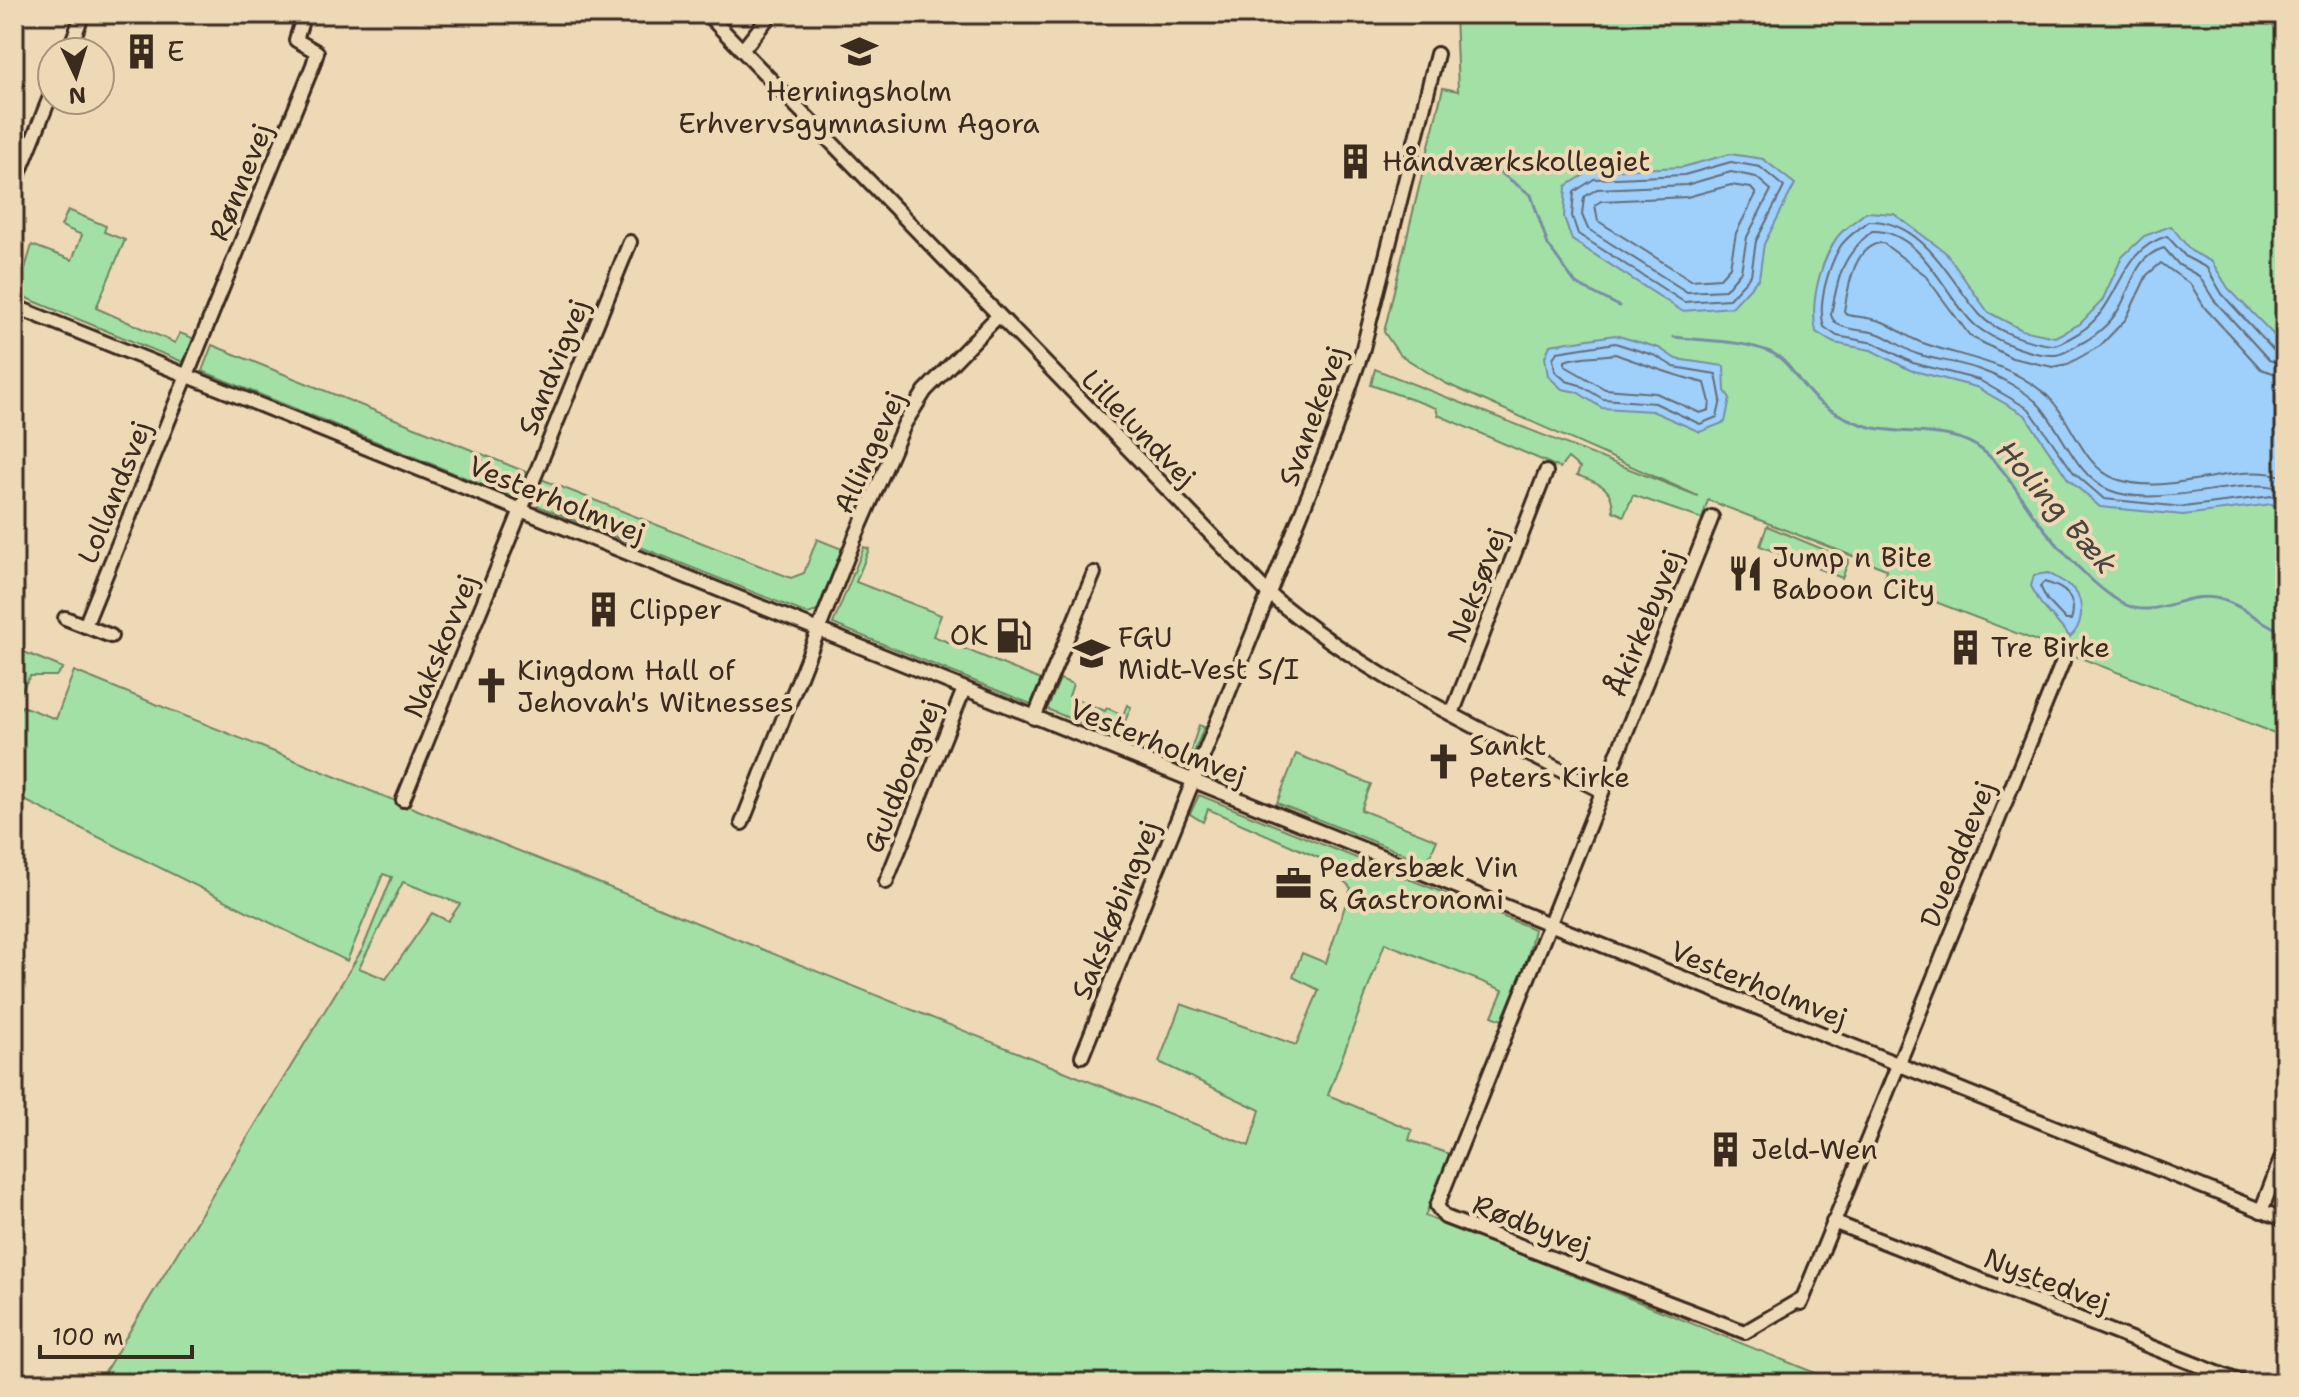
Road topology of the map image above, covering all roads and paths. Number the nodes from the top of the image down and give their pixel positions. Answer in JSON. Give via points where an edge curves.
{"nodes":[{"id":1,"x":83,"y":14,"type":"edge"},
{"id":2,"x":304,"y":14,"type":"edge"},
{"id":3,"x":707,"y":14,"type":"edge"},
{"id":4,"x":771,"y":14,"type":"edge"},
{"id":5,"x":74,"y":36,"type":"edge"},
{"id":6,"x":744,"y":48,"type":"junction"},
{"id":7,"x":1437,"y":54,"type":"dead end"},
{"id":8,"x":42,"y":116,"type":"edge"},
{"id":9,"x":14,"y":186,"type":"edge"},
{"id":10,"x":630,"y":242,"type":"dead end"},
{"id":11,"x":14,"y":306,"type":"edge"},
{"id":12,"x":997,"y":317,"type":"junction"},
{"id":13,"x":187,"y":376,"type":"junction"},
{"id":14,"x":1546,"y":472,"type":"dead end"},
{"id":15,"x":521,"y":511,"type":"junction"},
{"id":16,"x":1712,"y":517,"type":"dead end"},
{"id":17,"x":1094,"y":573,"type":"dead end"},
{"id":18,"x":1268,"y":593,"type":"junction"},
{"id":19,"x":65,"y":618,"type":"dead end"},
{"id":20,"x":85,"y":626,"type":"junction"},
{"id":21,"x":818,"y":631,"type":"junction"},
{"id":22,"x":111,"y":636,"type":"dead end"},
{"id":23,"x":2063,"y":661,"type":"dead end"},
{"id":24,"x":964,"y":689,"type":"junction"},
{"id":25,"x":1452,"y":714,"type":"junction"},
{"id":26,"x":1034,"y":718,"type":"junction"},
{"id":27,"x":1192,"y":782,"type":"junction"},
{"id":28,"x":1602,"y":791,"type":"junction"},
{"id":29,"x":403,"y":800,"type":"dead end"},
{"id":30,"x":742,"y":823,"type":"dead end"},
{"id":31,"x":886,"y":882,"type":"dead end"},
{"id":32,"x":1549,"y":924,"type":"junction"},
{"id":33,"x":1082,"y":1056,"type":"dead end"},
{"id":34,"x":1896,"y":1065,"type":"junction"},
{"id":35,"x":2285,"y":1149,"type":"edge"},
{"id":36,"x":2261,"y":1211,"type":"junction"},
{"id":37,"x":2285,"y":1220,"type":"edge"},
{"id":38,"x":1833,"y":1222,"type":"junction"},
{"id":39,"x":2243,"y":1383,"type":"edge"}],
"edges":[{"from":1,"to":5,"type":"street"},
{"from":2,"to":13,"type":"street","name":"Rønnevej","via":[[296,40],[317,52]]},
{"from":3,"to":6,"type":"street","name":"Lillelundvej"},
{"from":4,"to":6,"type":"street"},
{"from":6,"to":12,"type":"street","name":"Lillelundvej"},
{"from":7,"to":18,"type":"street","name":"Svanekevej","via":[[1362,352]]},
{"from":8,"to":9,"type":"street"},
{"from":10,"to":15,"type":"street","name":"Sandvigvej"},
{"from":11,"to":13,"type":"street","name":"Vesterholmvej"},
{"from":12,"to":18,"type":"street","name":"Lillelundvej"},
{"from":12,"to":21,"type":"street","name":"Allingevej","via":[[925,391],[905,423]]},
{"from":13,"to":15,"type":"street","name":"Vesterholmvej"},
{"from":13,"to":20,"type":"street","name":"Lollandsvej"},
{"from":14,"to":25,"type":"street","name":"Neksøvej"},
{"from":15,"to":21,"type":"street","name":"Vesterholmvej"},
{"from":15,"to":29,"type":"street","name":"Nakskovvej"},
{"from":16,"to":28,"type":"street","name":"Åkirkebyvej"},
{"from":17,"to":26,"type":"street"},
{"from":18,"to":25,"type":"street","name":"Lillelundvej","via":[[1363,666]]},
{"from":18,"to":27,"type":"street","name":"Svanekevej"},
{"from":19,"to":20,"type":"street"},
{"from":20,"to":22,"type":"street"},
{"from":21,"to":24,"type":"street","name":"Vesterholmvej"},
{"from":21,"to":30,"type":"street","name":"Allingevej"},
{"from":23,"to":34,"type":"street","name":"Dueoddevej"},
{"from":24,"to":26,"type":"street","name":"Vesterholmvej"},
{"from":24,"to":31,"type":"street","name":"Guldborgvej"},
{"from":25,"to":28,"type":"street","name":"Lillelundvej"},
{"from":26,"to":27,"type":"street","name":"Vesterholmvej"},
{"from":27,"to":32,"type":"street","name":"Vesterholmvej"},
{"from":27,"to":33,"type":"street","name":"Sakskøbingvej"},
{"from":28,"to":32,"type":"street","name":"Åkirkebyvej"},
{"from":32,"to":34,"type":"street","name":"Vesterholmvej"},
{"from":32,"to":38,"type":"street","name":"Rødbyvej","via":[[1437,1206],[1445,1217],[1745,1332],[1801,1303]]},
{"from":34,"to":36,"type":"street","name":"Vesterholmvej"},
{"from":34,"to":38,"type":"street"},
{"from":35,"to":36,"type":"street"},
{"from":36,"to":37,"type":"street","name":"Vesterholmvej"},
{"from":38,"to":39,"type":"street","name":"Nystedvej"}]}
